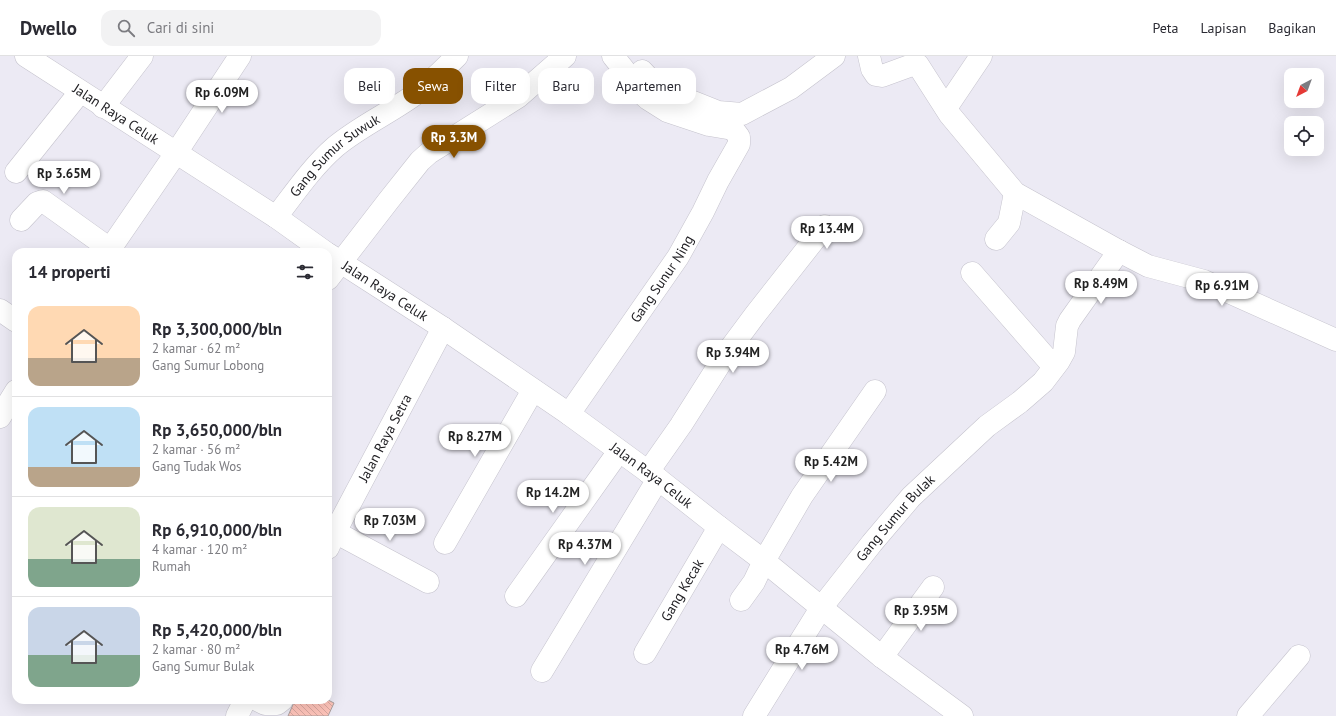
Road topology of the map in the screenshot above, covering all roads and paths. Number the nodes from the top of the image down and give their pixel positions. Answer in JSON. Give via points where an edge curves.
{"nodes":[{"id":1,"x":26,"y":56,"type":"edge"},
{"id":2,"x":142,"y":56,"type":"edge"},
{"id":3,"x":240,"y":56,"type":"edge"},
{"id":4,"x":457,"y":56,"type":"edge"},
{"id":5,"x":565,"y":56,"type":"edge"},
{"id":6,"x":613,"y":56,"type":"edge"},
{"id":7,"x":630,"y":56,"type":"edge"},
{"id":8,"x":834,"y":56,"type":"edge"},
{"id":9,"x":869,"y":56,"type":"edge"},
{"id":10,"x":981,"y":56,"type":"edge"},
{"id":11,"x":80,"y":92,"type":"junction"},
{"id":12,"x":103,"y":107,"type":"junction"},
{"id":13,"x":946,"y":108,"type":"junction"},
{"id":14,"x":176,"y":153,"type":"junction"},
{"id":15,"x":16,"y":172,"type":"dead end"},
{"id":16,"x":1015,"y":193,"type":"junction"},
{"id":17,"x":276,"y":217,"type":"junction"},
{"id":18,"x":21,"y":220,"type":"dead end"},
{"id":19,"x":825,"y":226,"type":"dead end"},
{"id":20,"x":996,"y":240,"type":"dead end"},
{"id":21,"x":105,"y":248,"type":"edge"},
{"id":22,"x":111,"y":248,"type":"edge"},
{"id":23,"x":313,"y":248,"type":"edge"},
{"id":24,"x":1119,"y":251,"type":"junction"},
{"id":25,"x":332,"y":260,"type":"edge"},
{"id":26,"x":332,"y":263,"type":"edge"},
{"id":27,"x":972,"y":273,"type":"dead end"},
{"id":28,"x":0,"y":310,"type":"edge"},
{"id":29,"x":12,"y":319,"type":"edge"},
{"id":30,"x":443,"y":328,"type":"junction"},
{"id":31,"x":1336,"y":340,"type":"edge"},
{"id":32,"x":1059,"y":360,"type":"junction"},
{"id":33,"x":533,"y":390,"type":"junction"},
{"id":34,"x":875,"y":391,"type":"dead end"},
{"id":35,"x":12,"y":398,"type":"edge"},
{"id":36,"x":569,"y":414,"type":"junction"},
{"id":37,"x":0,"y":417,"type":"edge"},
{"id":38,"x":619,"y":451,"type":"junction"},
{"id":39,"x":653,"y":475,"type":"junction"},
{"id":40,"x":718,"y":527,"type":"junction"},
{"id":41,"x":332,"y":538,"type":"edge"},
{"id":42,"x":332,"y":540,"type":"edge"},
{"id":43,"x":445,"y":543,"type":"dead end"},
{"id":44,"x":764,"y":561,"type":"junction"},
{"id":45,"x":428,"y":582,"type":"dead end"},
{"id":46,"x":933,"y":586,"type":"dead end"},
{"id":47,"x":516,"y":596,"type":"dead end"},
{"id":48,"x":741,"y":600,"type":"dead end"},
{"id":49,"x":821,"y":608,"type":"junction"},
{"id":50,"x":645,"y":653,"type":"dead end"},
{"id":51,"x":1299,"y":656,"type":"dead end"},
{"id":52,"x":882,"y":657,"type":"junction"},
{"id":53,"x":542,"y":670,"type":"dead end"},
{"id":54,"x":243,"y":704,"type":"edge"},
{"id":55,"x":266,"y":704,"type":"edge"},
{"id":56,"x":277,"y":704,"type":"edge"},
{"id":57,"x":959,"y":715,"type":"edge"},
{"id":58,"x":237,"y":716,"type":"edge"},
{"id":59,"x":754,"y":716,"type":"edge"},
{"id":60,"x":1248,"y":716,"type":"edge"}],
"edges":[{"from":1,"to":11,"type":"main road","name":"Jalan Raya Celuk"},
{"from":2,"to":12,"type":"main road"},
{"from":3,"to":14,"type":"main road"},
{"from":4,"to":17,"type":"main road","name":"Gang Sumur Suwuk","via":[[429,84],[335,148],[317,165]]},
{"from":5,"to":25,"type":"main road","via":[[518,97],[429,153]]},
{"from":6,"to":36,"type":"main road","name":"Gang Sunur Ning","via":[[638,90],[648,99],[667,111],[708,125],[733,129],[739,137],[739,144],[678,257]]},
{"from":7,"to":8,"type":"main road","via":[[658,88],[718,112],[742,114],[791,88]]},
{"from":9,"to":13,"type":"main road","via":[[876,75],[882,76],[918,65]]},
{"from":10,"to":13,"type":"main road"},
{"from":11,"to":12,"type":"main road","name":"Jalan Raya Celuk"},
{"from":11,"to":15,"type":"main road"},
{"from":12,"to":14,"type":"main road","name":"Jalan Raya Celuk"},
{"from":13,"to":16,"type":"main road"},
{"from":14,"to":17,"type":"main road","name":"Jalan Raya Celuk"},
{"from":14,"to":22,"type":"main road"},
{"from":16,"to":20,"type":"main road","via":[[1010,223]]},
{"from":16,"to":24,"type":"main road"},
{"from":17,"to":23,"type":"main road","name":"Jalan Raya Celuk"},
{"from":18,"to":21,"type":"main road","via":[[37,202],[43,201]]},
{"from":19,"to":39,"type":"main road","via":[[726,354]]},
{"from":24,"to":31,"type":"main road","via":[[1148,266],[1204,281]]},
{"from":24,"to":32,"type":"main road","via":[[1070,320]]},
{"from":26,"to":30,"type":"main road","name":"Jalan Raya Celuk"},
{"from":27,"to":32,"type":"main road"},
{"from":28,"to":29,"type":"main road"},
{"from":30,"to":33,"type":"main road","name":"Jalan Raya Celuk"},
{"from":30,"to":41,"type":"main road","name":"Jalan Raya Setra"},
{"from":32,"to":49,"type":"main road","name":"Gang Sumur Bulak","via":[[1043,382],[982,431],[911,497]]},
{"from":33,"to":36,"type":"main road","name":"Jalan Raya Celuk"},
{"from":33,"to":43,"type":"main road"},
{"from":34,"to":44,"type":"main road","via":[[802,496]]},
{"from":35,"to":37,"type":"main road"},
{"from":36,"to":38,"type":"main road","name":"Jalan Raya Celuk"},
{"from":38,"to":39,"type":"main road","name":"Jalan Raya Celuk"},
{"from":38,"to":47,"type":"main road"},
{"from":39,"to":40,"type":"main road","name":"Jalan Raya Celuk"},
{"from":39,"to":53,"type":"main road"},
{"from":40,"to":44,"type":"main road","name":"Jalan Raya Celuk"},
{"from":40,"to":50,"type":"main road","name":"Gang Kecak"},
{"from":42,"to":45,"type":"main road"},
{"from":44,"to":48,"type":"main road","via":[[754,582]]},
{"from":44,"to":49,"type":"main road","name":"Jalan Raya Celuk"},
{"from":46,"to":52,"type":"main road"},
{"from":49,"to":52,"type":"main road","name":"Jalan Raya Celuk"},
{"from":49,"to":59,"type":"main road","name":"Gang Sumur Bulak"},
{"from":51,"to":60,"type":"main road"},
{"from":52,"to":57,"type":"main road","name":"Jalan Raya Celuk"},
{"from":54,"to":58,"type":"main road"},
{"from":55,"to":56,"type":"main road"}]}
